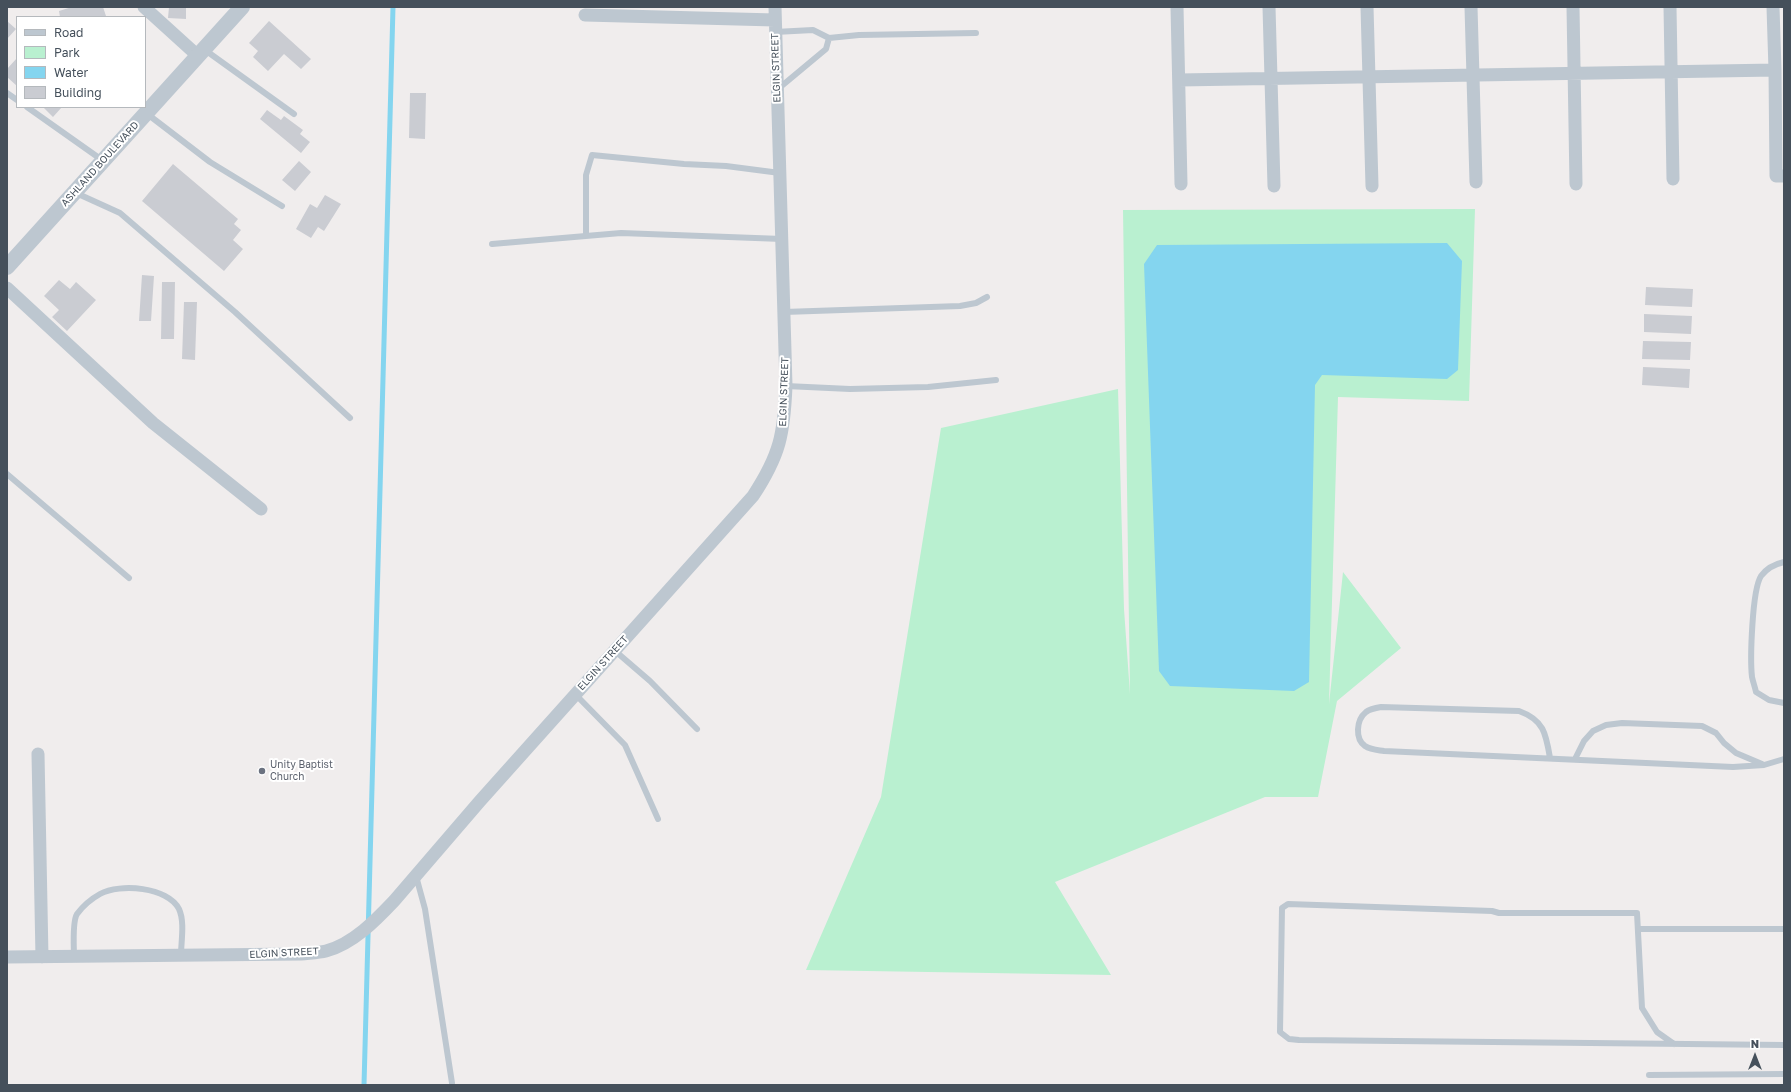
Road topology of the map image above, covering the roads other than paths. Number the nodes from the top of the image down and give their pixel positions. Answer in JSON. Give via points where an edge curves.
{"nodes":[{"id":1,"x":144,"y":7,"type":"edge"},
{"id":2,"x":242,"y":7,"type":"edge"},
{"id":3,"x":1177,"y":7,"type":"edge"},
{"id":4,"x":1269,"y":7,"type":"edge"},
{"id":5,"x":1367,"y":7,"type":"edge"},
{"id":6,"x":1470,"y":7,"type":"edge"},
{"id":7,"x":1572,"y":7,"type":"edge"},
{"id":8,"x":1670,"y":7,"type":"edge"},
{"id":9,"x":1773,"y":7,"type":"edge"},
{"id":10,"x":585,"y":15,"type":"dead end"},
{"id":11,"x":775,"y":20,"type":"edge"},
{"id":12,"x":976,"y":33,"type":"dead end"},
{"id":13,"x":829,"y":38,"type":"junction"},
{"id":14,"x":201,"y":52,"type":"junction"},
{"id":15,"x":1775,"y":70,"type":"junction"},
{"id":16,"x":1672,"y":72,"type":"junction"},
{"id":17,"x":1574,"y":74,"type":"junction"},
{"id":18,"x":1473,"y":75,"type":"junction"},
{"id":19,"x":1370,"y":77,"type":"junction"},
{"id":20,"x":1272,"y":78,"type":"junction"},
{"id":21,"x":1179,"y":80,"type":"junction"},
{"id":22,"x":777,"y":90,"type":"junction"},
{"id":23,"x":7,"y":93,"type":"edge"},
{"id":24,"x":16,"y":99,"type":"edge"},
{"id":25,"x":28,"y":108,"type":"edge"},
{"id":26,"x":146,"y":113,"type":"junction"},
{"id":27,"x":294,"y":114,"type":"dead end"},
{"id":28,"x":103,"y":161,"type":"junction"},
{"id":29,"x":780,"y":173,"type":"junction"},
{"id":30,"x":1784,"y":176,"type":"edge"},
{"id":31,"x":1673,"y":179,"type":"dead end"},
{"id":32,"x":1476,"y":182,"type":"dead end"},
{"id":33,"x":1181,"y":184,"type":"dead end"},
{"id":34,"x":1576,"y":184,"type":"dead end"},
{"id":35,"x":1274,"y":186,"type":"dead end"},
{"id":36,"x":1372,"y":186,"type":"dead end"},
{"id":37,"x":74,"y":193,"type":"junction"},
{"id":38,"x":282,"y":206,"type":"dead end"},
{"id":39,"x":586,"y":235,"type":"junction"},
{"id":40,"x":782,"y":239,"type":"junction"},
{"id":41,"x":492,"y":244,"type":"dead end"},
{"id":42,"x":7,"y":267,"type":"edge"},
{"id":43,"x":7,"y":288,"type":"edge"},
{"id":44,"x":987,"y":297,"type":"dead end"},
{"id":45,"x":784,"y":312,"type":"junction"},
{"id":46,"x":996,"y":380,"type":"dead end"},
{"id":47,"x":786,"y":386,"type":"junction"},
{"id":48,"x":350,"y":418,"type":"dead end"},
{"id":49,"x":7,"y":474,"type":"edge"},
{"id":50,"x":261,"y":509,"type":"dead end"},
{"id":51,"x":1784,"y":562,"type":"edge"},
{"id":52,"x":129,"y":578,"type":"dead end"},
{"id":53,"x":614,"y":650,"type":"junction"},
{"id":54,"x":575,"y":694,"type":"junction"},
{"id":55,"x":1784,"y":703,"type":"edge"},
{"id":56,"x":697,"y":729,"type":"dead end"},
{"id":57,"x":38,"y":754,"type":"dead end"},
{"id":58,"x":1550,"y":758,"type":"junction"},
{"id":59,"x":1575,"y":759,"type":"junction"},
{"id":60,"x":1784,"y":759,"type":"edge"},
{"id":61,"x":1764,"y":765,"type":"junction"},
{"id":62,"x":658,"y":819,"type":"dead end"},
{"id":63,"x":416,"y":876,"type":"junction"},
{"id":64,"x":1638,"y":929,"type":"junction"},
{"id":65,"x":1784,"y":929,"type":"edge"},
{"id":66,"x":181,"y":955,"type":"junction"},
{"id":67,"x":7,"y":957,"type":"edge"},
{"id":68,"x":42,"y":957,"type":"junction"},
{"id":69,"x":74,"y":957,"type":"junction"},
{"id":70,"x":1674,"y":1044,"type":"junction"},
{"id":71,"x":1784,"y":1045,"type":"edge"},
{"id":72,"x":1649,"y":1074,"type":"dead end"},
{"id":73,"x":1784,"y":1074,"type":"edge"},
{"id":74,"x":452,"y":1083,"type":"dead end"}],
"edges":[{"from":1,"to":14,"type":"street"},
{"from":2,"to":14,"type":"street","name":"ASHLAND BOULEVARD"},
{"from":3,"to":21,"type":"street"},
{"from":4,"to":20,"type":"street"},
{"from":5,"to":19,"type":"street"},
{"from":6,"to":18,"type":"street"},
{"from":7,"to":17,"type":"street"},
{"from":8,"to":16,"type":"street"},
{"from":9,"to":15,"type":"street"},
{"from":10,"to":11,"type":"street"},
{"from":11,"to":13,"type":"lane","via":[[812,30]]},
{"from":11,"to":22,"type":"street","name":"ELGIN STREET"},
{"from":12,"to":13,"type":"lane"},
{"from":13,"to":22,"type":"lane","via":[[826,49]]},
{"from":14,"to":26,"type":"street","name":"ASHLAND BOULEVARD"},
{"from":14,"to":27,"type":"lane"},
{"from":15,"to":16,"type":"street"},
{"from":15,"to":30,"type":"street","via":[[1776,176]]},
{"from":16,"to":17,"type":"street"},
{"from":16,"to":31,"type":"street"},
{"from":17,"to":18,"type":"street"},
{"from":17,"to":34,"type":"street"},
{"from":18,"to":19,"type":"street"},
{"from":18,"to":32,"type":"street"},
{"from":19,"to":20,"type":"street"},
{"from":19,"to":36,"type":"street"},
{"from":20,"to":21,"type":"street"},
{"from":20,"to":35,"type":"street"},
{"from":21,"to":33,"type":"street"},
{"from":22,"to":29,"type":"street","name":"ELGIN STREET"},
{"from":23,"to":24,"type":"lane"},
{"from":25,"to":28,"type":"lane"},
{"from":26,"to":28,"type":"street","name":"ASHLAND BOULEVARD"},
{"from":26,"to":38,"type":"lane","via":[[210,162]]},
{"from":28,"to":37,"type":"street","name":"ASHLAND BOULEVARD"},
{"from":29,"to":39,"type":"lane","via":[[592,155],[586,174]]},
{"from":29,"to":40,"type":"street","name":"ELGIN STREET"},
{"from":37,"to":42,"type":"street","name":"ASHLAND BOULEVARD"},
{"from":37,"to":48,"type":"lane","via":[[120,213],[235,312]]},
{"from":39,"to":40,"type":"lane","via":[[622,233]]},
{"from":39,"to":41,"type":"lane"},
{"from":40,"to":45,"type":"street","name":"ELGIN STREET"},
{"from":43,"to":50,"type":"street","via":[[153,423]]},
{"from":44,"to":45,"type":"lane","via":[[976,303],[960,306]]},
{"from":45,"to":47,"type":"street","name":"ELGIN STREET"},
{"from":46,"to":47,"type":"lane","via":[[928,387],[858,389]]},
{"from":47,"to":53,"type":"street","name":"ELGIN STREET","via":[[784,424],[778,450],[768,474],[744,506]]},
{"from":49,"to":52,"type":"lane"},
{"from":51,"to":55,"type":"lane","via":[[1772,565],[1761,576],[1756,588],[1751,663],[1756,692],[1769,700]]},
{"from":53,"to":54,"type":"street","name":"ELGIN STREET"},
{"from":53,"to":56,"type":"lane","via":[[650,680]]},
{"from":54,"to":62,"type":"lane","via":[[625,745]]},
{"from":54,"to":63,"type":"street","name":"ELGIN STREET"},
{"from":57,"to":68,"type":"street"},
{"from":58,"to":58,"type":"lane","via":[[1384,751],[1365,746],[1359,739],[1358,730],[1364,713],[1381,707],[1519,712],[1531,716],[1540,724],[1547,739]]},
{"from":58,"to":59,"type":"lane"},
{"from":59,"to":61,"type":"lane","via":[[1733,767]]},
{"from":59,"to":61,"type":"lane","via":[[1584,741],[1593,731],[1606,725],[1622,723],[1702,726],[1716,733],[1736,753]]},
{"from":60,"to":61,"type":"lane"},
{"from":63,"to":66,"type":"street","name":"ELGIN STREET","via":[[379,917],[351,940],[327,951],[301,954]]},
{"from":63,"to":74,"type":"lane","via":[[424,909]]},
{"from":64,"to":65,"type":"lane"},
{"from":64,"to":70,"type":"lane","via":[[1642,1008],[1657,1032]]},
{"from":64,"to":70,"type":"lane","via":[[1637,913],[1499,913],[1288,904],[1282,908],[1280,1032],[1289,1039],[1299,1040]]},
{"from":66,"to":69,"type":"street","name":"ELGIN STREET"},
{"from":66,"to":69,"type":"lane","via":[[181,915],[174,902],[163,894],[130,888],[114,889],[85,904],[76,916]]},
{"from":67,"to":68,"type":"street","name":"ELGIN STREET"},
{"from":68,"to":69,"type":"street","name":"ELGIN STREET"},
{"from":70,"to":71,"type":"lane"},
{"from":72,"to":73,"type":"lane"}]}
